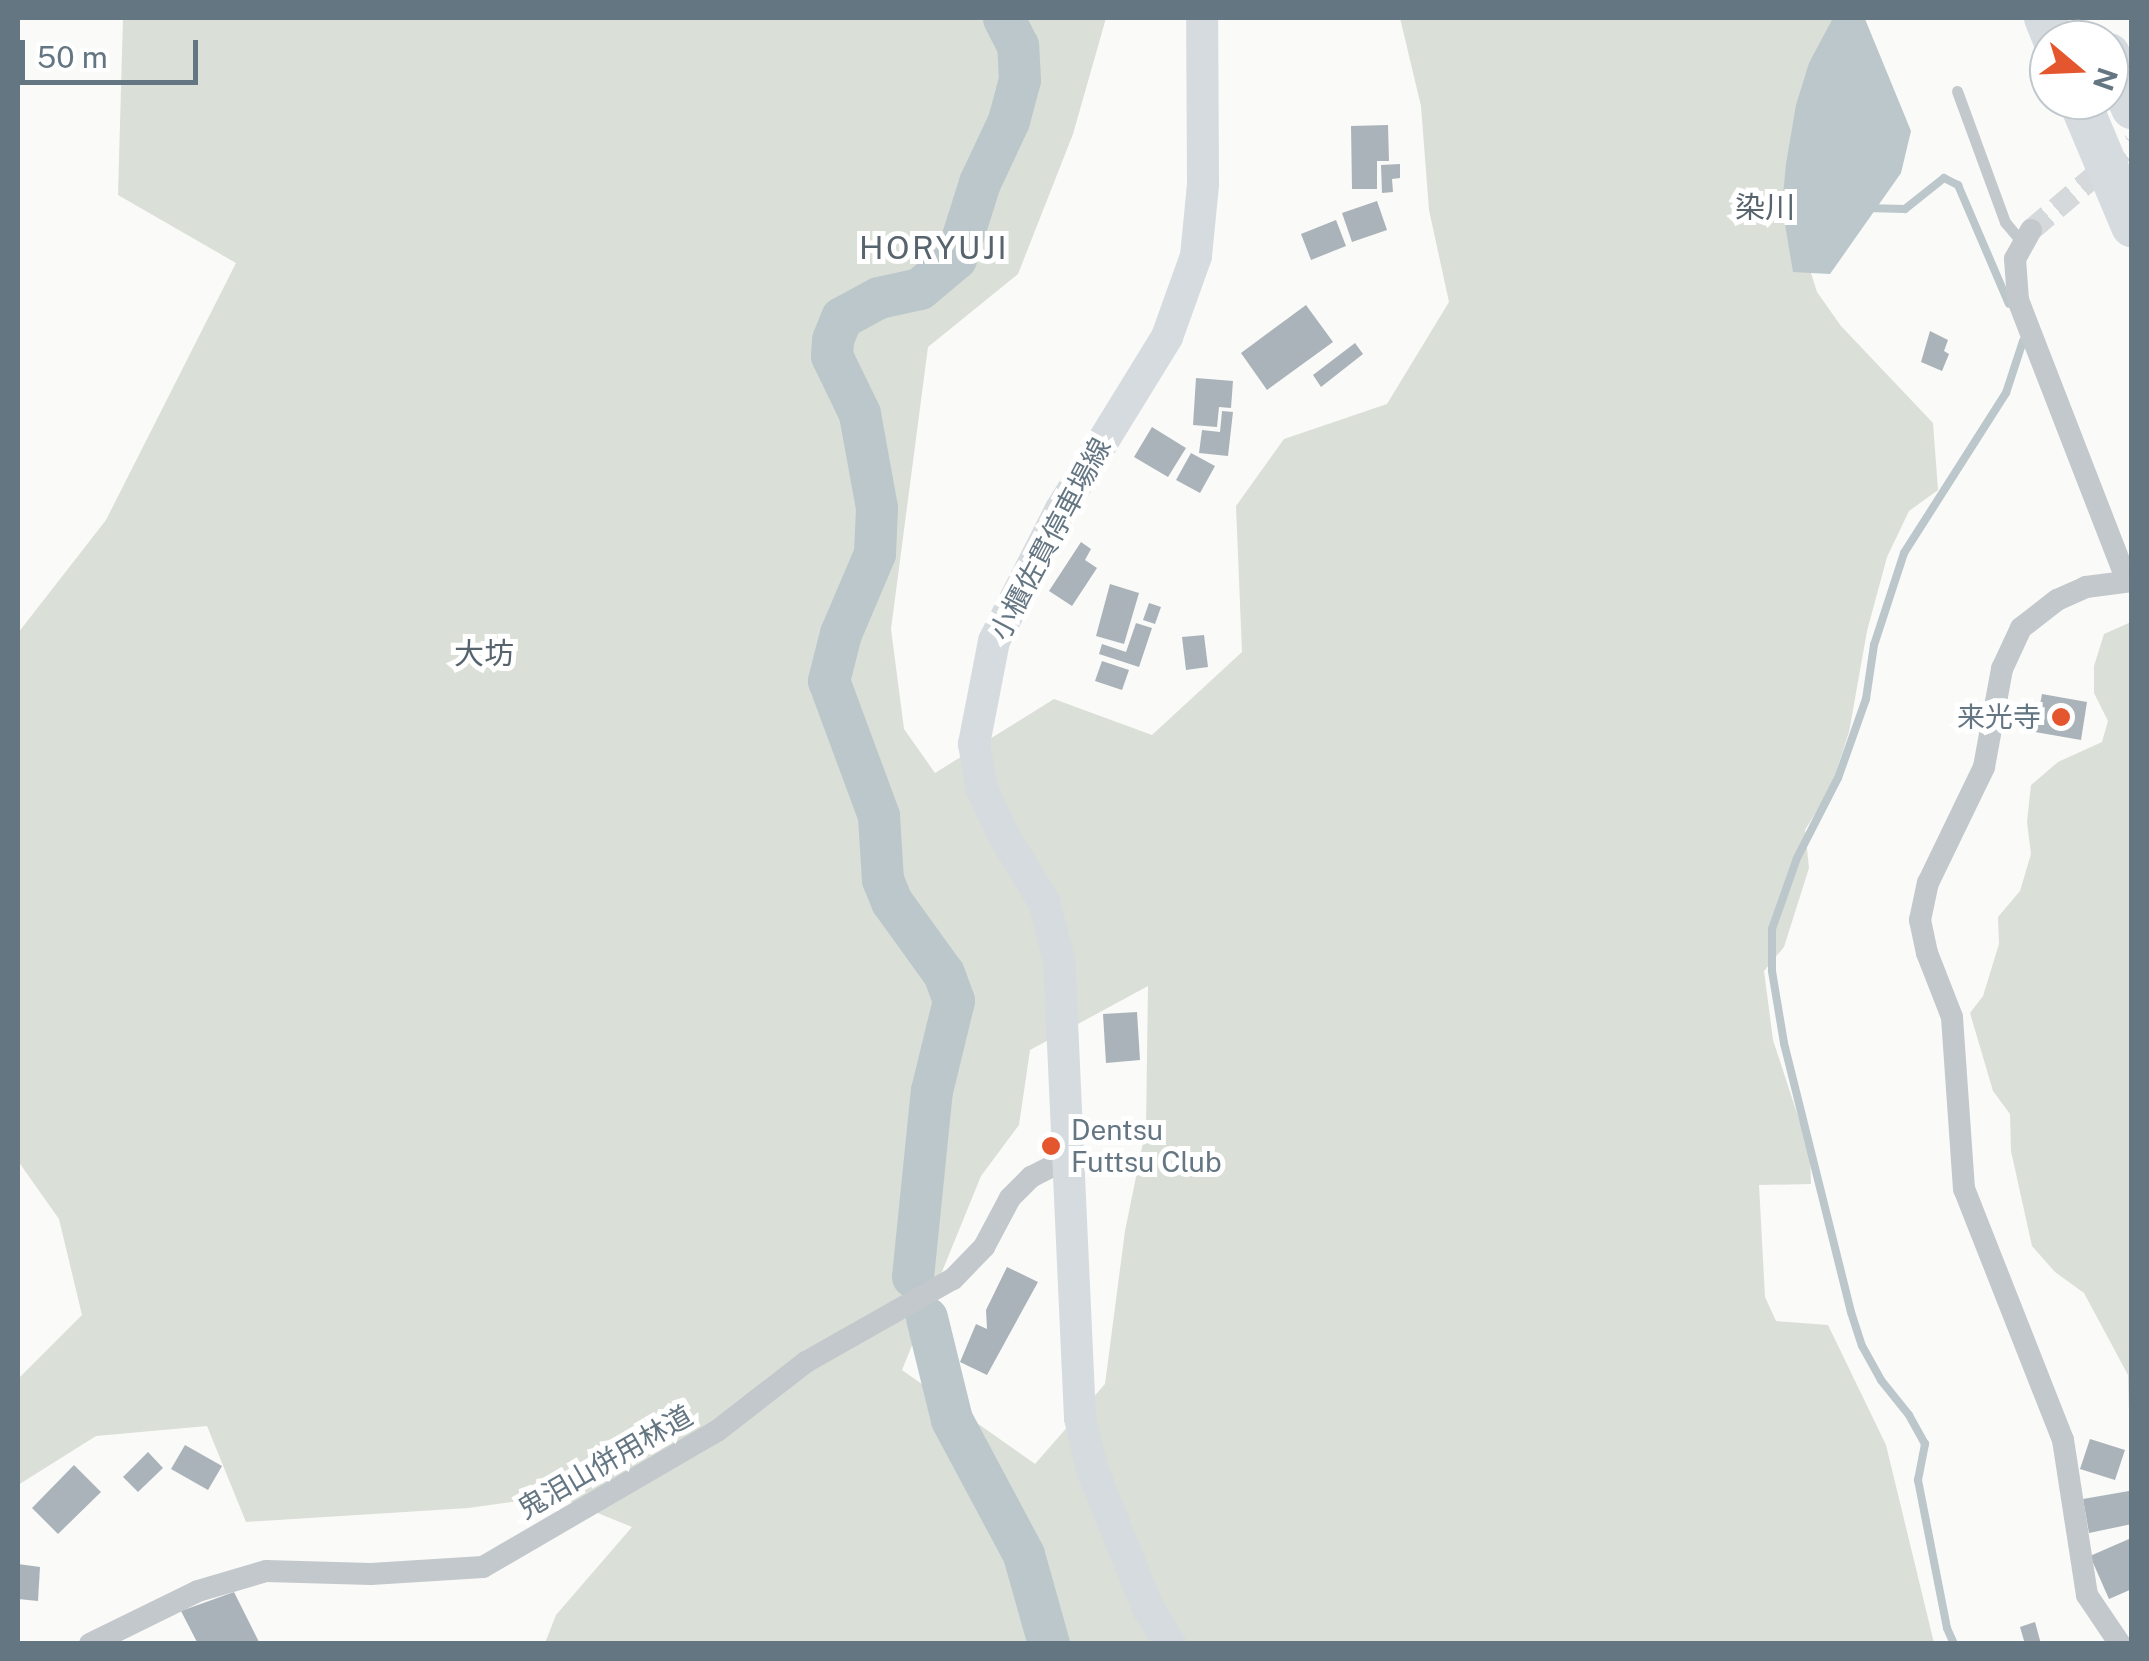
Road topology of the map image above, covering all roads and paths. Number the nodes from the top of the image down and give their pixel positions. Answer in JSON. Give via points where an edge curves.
{"nodes":[{"id":1,"x":1202,"y":18,"type":"edge"},
{"id":2,"x":1958,"y":91,"type":"dead end"},
{"id":3,"x":2087,"y":120,"type":"edge"},
{"id":4,"x":2132,"y":226,"type":"edge"},
{"id":5,"x":2027,"y":236,"type":"joint"},
{"id":6,"x":2130,"y":581,"type":"edge"},
{"id":7,"x":1070,"y":1157,"type":"junction"},
{"id":8,"x":90,"y":1644,"type":"edge"},
{"id":9,"x":1170,"y":1644,"type":"edge"},
{"id":10,"x":2120,"y":1644,"type":"edge"}],
"edges":[{"from":1,"to":7,"type":"main road","name":"小櫃佐貫停車場線","via":[[1196,256],[1166,336],[1060,511],[994,641],[974,744],[982,790],[1044,902],[1059,960]]},
{"from":2,"to":5,"type":"lane","via":[[2005,222]]},
{"from":3,"to":4,"type":"highway"},
{"from":5,"to":6,"type":"street","via":[[2015,259],[2018,300]]},
{"from":6,"to":10,"type":"street","via":[[2086,587],[2021,628],[2002,669],[1984,767],[1928,883],[1920,920],[1952,1018],[1964,1189],[2062,1440],[2087,1595]]},
{"from":7,"to":8,"type":"street","name":"鬼泪山併用林道","via":[[1032,1176],[1010,1198],[984,1247],[953,1279],[806,1362],[717,1431],[483,1567],[266,1571],[198,1591]]},
{"from":7,"to":9,"type":"main road","name":"小櫃佐貫停車場線","via":[[1080,1418],[1093,1472],[1148,1608]]}]}
